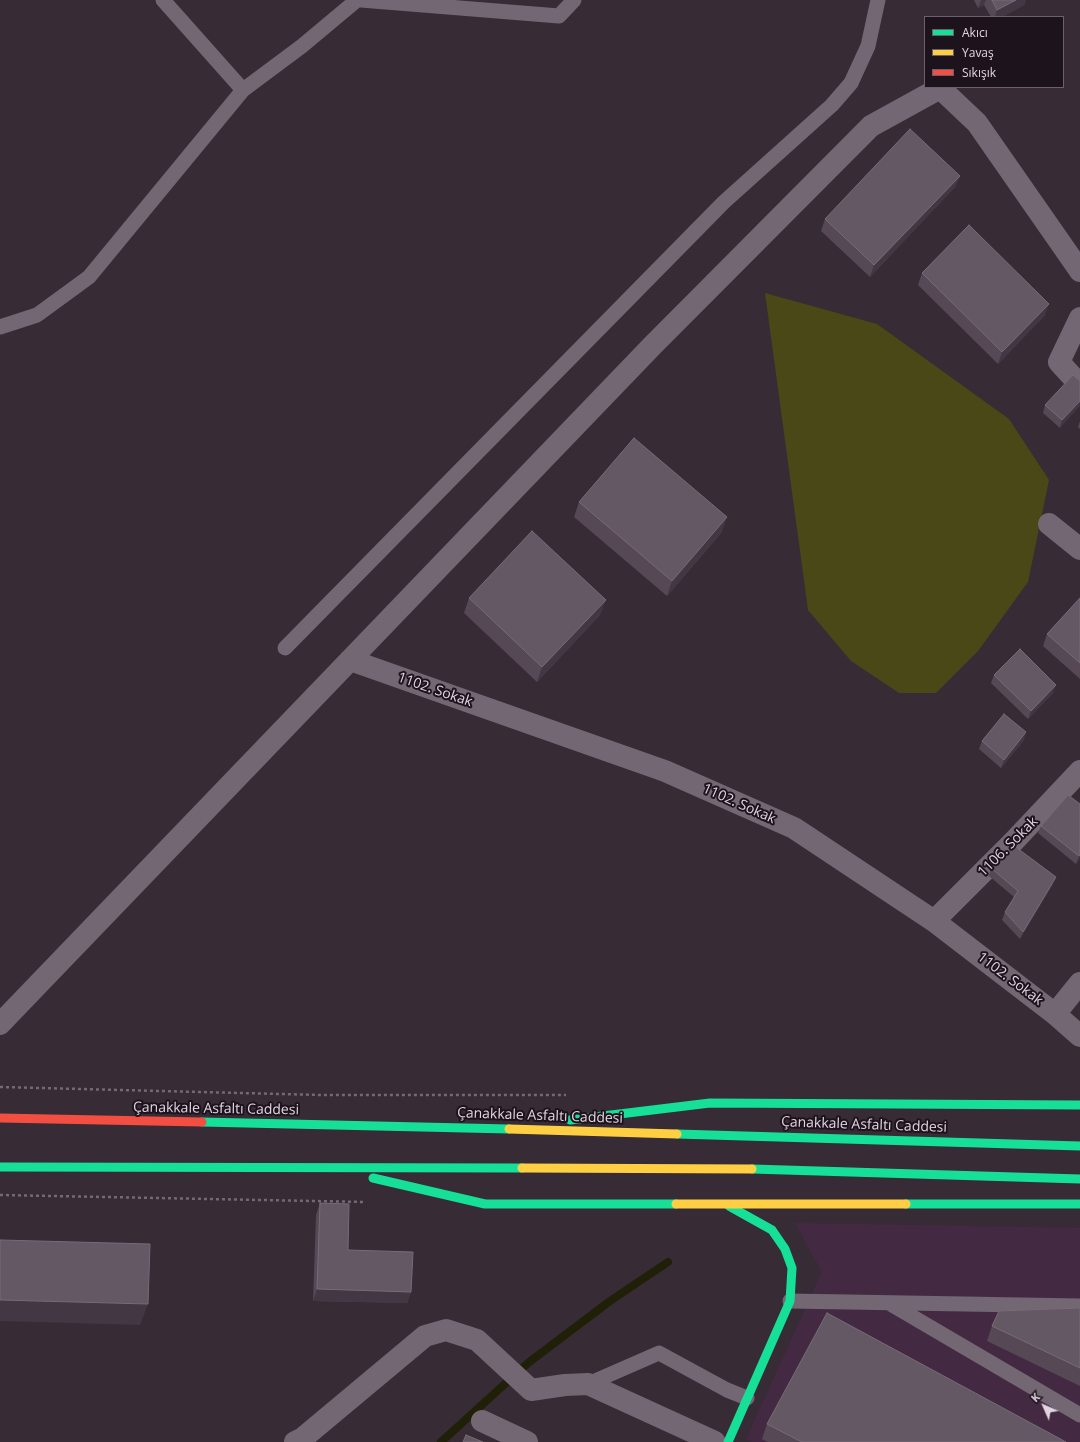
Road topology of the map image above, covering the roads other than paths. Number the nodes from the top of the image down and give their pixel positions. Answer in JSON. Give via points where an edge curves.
{"nodes":[{"id":1,"x":163,"y":0,"type":"edge"},
{"id":2,"x":358,"y":0,"type":"edge"},
{"id":3,"x":361,"y":0,"type":"edge"},
{"id":4,"x":574,"y":0,"type":"edge"},
{"id":5,"x":878,"y":0,"type":"edge"},
{"id":6,"x":243,"y":90,"type":"junction"},
{"id":7,"x":1080,"y":270,"type":"edge"},
{"id":8,"x":1080,"y":318,"type":"edge"},
{"id":9,"x":0,"y":327,"type":"edge"},
{"id":10,"x":1080,"y":386,"type":"edge"},
{"id":11,"x":1049,"y":524,"type":"dead end"},
{"id":12,"x":1080,"y":549,"type":"edge"},
{"id":13,"x":285,"y":648,"type":"dead end"},
{"id":14,"x":350,"y":660,"type":"junction"},
{"id":15,"x":1080,"y":771,"type":"edge"},
{"id":16,"x":934,"y":920,"type":"junction"},
{"id":17,"x":1080,"y":983,"type":"edge"},
{"id":18,"x":1055,"y":1014,"type":"junction"},
{"id":19,"x":0,"y":1024,"type":"edge"},
{"id":20,"x":1080,"y":1036,"type":"edge"},
{"id":21,"x":1080,"y":1105,"type":"edge"},
{"id":22,"x":0,"y":1118,"type":"edge"},
{"id":23,"x":500,"y":1129,"type":"junction"},
{"id":24,"x":1080,"y":1146,"type":"edge"},
{"id":25,"x":0,"y":1167,"type":"edge"},
{"id":26,"x":337,"y":1169,"type":"junction"},
{"id":27,"x":1080,"y":1179,"type":"edge"},
{"id":28,"x":1080,"y":1204,"type":"edge"},
{"id":29,"x":726,"y":1205,"type":"junction"},
{"id":30,"x":790,"y":1301,"type":"junction"},
{"id":31,"x":888,"y":1302,"type":"junction"},
{"id":32,"x":1080,"y":1306,"type":"edge"},
{"id":33,"x":588,"y":1384,"type":"junction"},
{"id":34,"x":747,"y":1398,"type":"junction"},
{"id":35,"x":1080,"y":1415,"type":"edge"},
{"id":36,"x":482,"y":1421,"type":"dead end"},
{"id":37,"x":295,"y":1442,"type":"edge"},
{"id":38,"x":527,"y":1442,"type":"edge"},
{"id":39,"x":715,"y":1442,"type":"edge"},
{"id":40,"x":728,"y":1442,"type":"edge"}],
"edges":[{"from":1,"to":6,"type":"lane"},
{"from":2,"to":6,"type":"lane"},
{"from":3,"to":4,"type":"lane","via":[[559,16]]},
{"from":5,"to":13,"type":"lane","via":[[868,46],[851,83],[832,105],[724,202]]},
{"from":6,"to":9,"type":"lane","via":[[89,276],[37,315]]},
{"from":7,"to":14,"type":"street","via":[[977,123],[940,88],[871,126],[652,346]]},
{"from":8,"to":10,"type":"street","via":[[1059,362]]},
{"from":11,"to":12,"type":"street"},
{"from":14,"to":16,"type":"street","name":"1102. Sokak","via":[[665,771],[794,828]]},
{"from":14,"to":19,"type":"street"},
{"from":15,"to":16,"type":"street","name":"1106. Sokak"},
{"from":16,"to":18,"type":"street","name":"1102. Sokak"},
{"from":17,"to":18,"type":"street"},
{"from":18,"to":20,"type":"street","name":"1102. Sokak"},
{"from":21,"to":23,"type":"highway","via":[[710,1103]]},
{"from":22,"to":23,"type":"highway","name":"Çanakkale Asfaltı Caddesi"},
{"from":23,"to":24,"type":"highway","name":"Çanakkale Asfaltı Caddesi"},
{"from":25,"to":26,"type":"highway"},
{"from":26,"to":27,"type":"highway","via":[[756,1169]]},
{"from":26,"to":29,"type":"highway","via":[[485,1204]]},
{"from":28,"to":29,"type":"highway"},
{"from":29,"to":30,"type":"highway","via":[[772,1230],[785,1249],[792,1268]]},
{"from":30,"to":31,"type":"lane"},
{"from":30,"to":34,"type":"highway"},
{"from":31,"to":32,"type":"lane"},
{"from":31,"to":35,"type":"lane"},
{"from":33,"to":34,"type":"lane","via":[[659,1353]]},
{"from":33,"to":37,"type":"street","via":[[531,1390],[477,1340],[446,1330],[425,1336]]},
{"from":33,"to":39,"type":"street"},
{"from":34,"to":40,"type":"highway"},
{"from":36,"to":38,"type":"street"}]}
